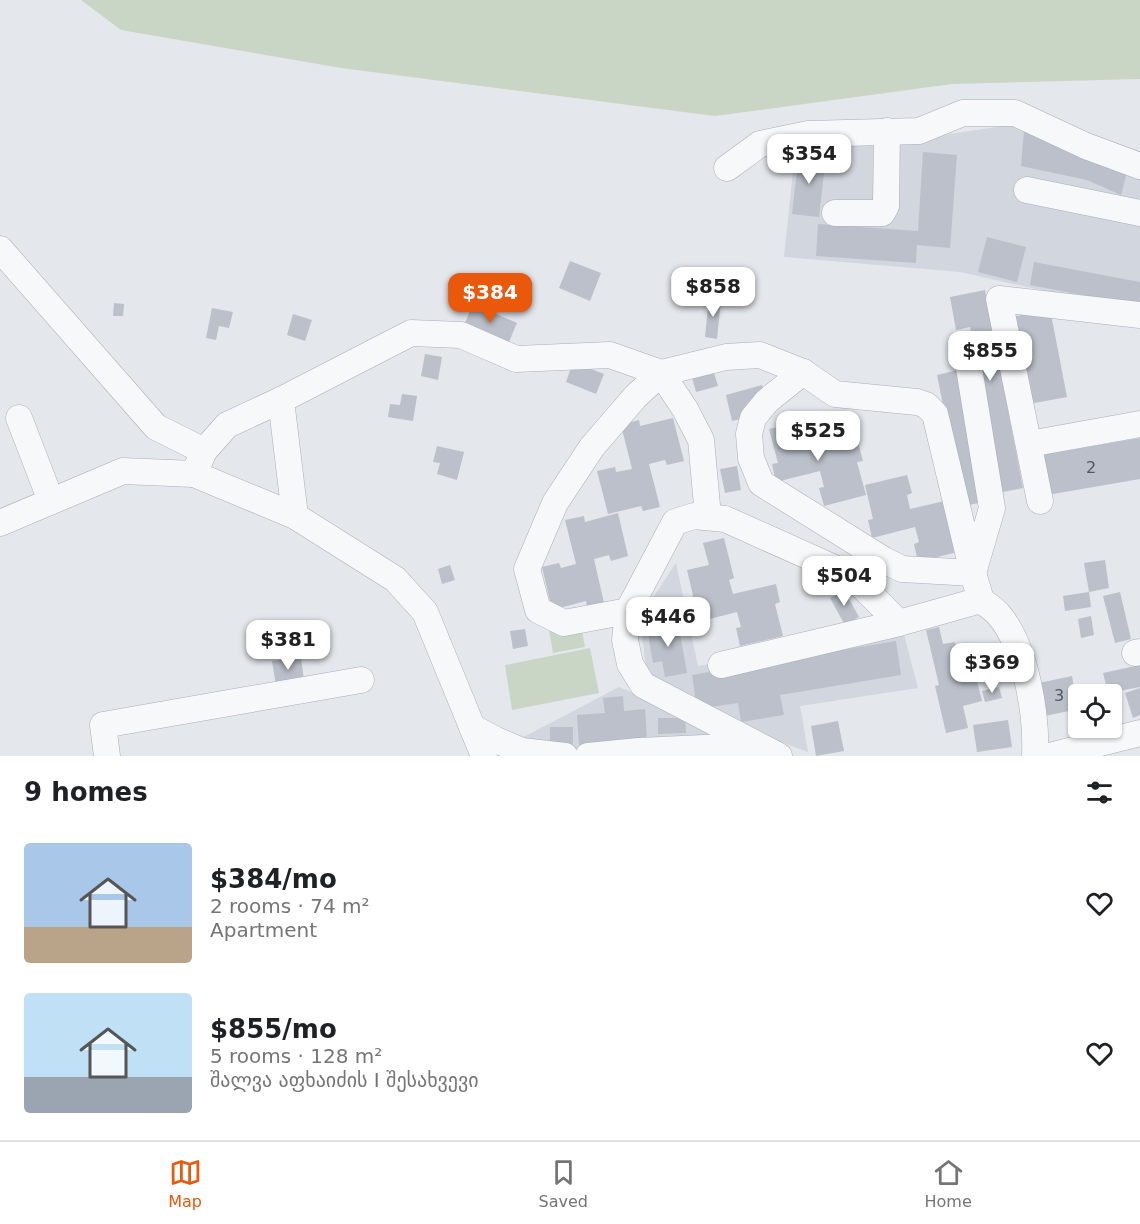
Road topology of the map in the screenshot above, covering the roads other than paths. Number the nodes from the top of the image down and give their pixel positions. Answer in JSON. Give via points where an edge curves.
{"nodes":[{"id":1,"x":887,"y":130,"type":"junction"},
{"id":2,"x":1140,"y":166,"type":"edge"},
{"id":3,"x":727,"y":168,"type":"dead end"},
{"id":4,"x":1027,"y":190,"type":"dead end"},
{"id":5,"x":835,"y":213,"type":"dead end"},
{"id":6,"x":1140,"y":213,"type":"edge"},
{"id":7,"x":0,"y":249,"type":"edge"},
{"id":8,"x":1140,"y":315,"type":"edge"},
{"id":9,"x":967,"y":356,"type":"dead end"},
{"id":10,"x":803,"y":372,"type":"junction"},
{"id":11,"x":661,"y":373,"type":"junction"},
{"id":12,"x":281,"y":400,"type":"junction"},
{"id":13,"x":19,"y":418,"type":"dead end"},
{"id":14,"x":1140,"y":424,"type":"edge"},
{"id":15,"x":1029,"y":444,"type":"junction"},
{"id":16,"x":199,"y":463,"type":"junction"},
{"id":17,"x":51,"y":501,"type":"junction"},
{"id":18,"x":1040,"y":501,"type":"dead end"},
{"id":19,"x":295,"y":516,"type":"junction"},
{"id":20,"x":708,"y":516,"type":"junction"},
{"id":21,"x":0,"y":523,"type":"edge"},
{"id":22,"x":973,"y":573,"type":"junction"},
{"id":23,"x":981,"y":600,"type":"junction"},
{"id":24,"x":628,"y":611,"type":"junction"},
{"id":25,"x":899,"y":623,"type":"junction"},
{"id":26,"x":721,"y":665,"type":"dead end"},
{"id":27,"x":361,"y":680,"type":"dead end"},
{"id":28,"x":472,"y":727,"type":"junction"},
{"id":29,"x":1140,"y":733,"type":"edge"},
{"id":30,"x":640,"y":753,"type":"edge"},
{"id":31,"x":697,"y":753,"type":"edge"},
{"id":32,"x":777,"y":755,"type":"edge"},
{"id":33,"x":107,"y":756,"type":"edge"},
{"id":34,"x":484,"y":756,"type":"edge"},
{"id":35,"x":565,"y":756,"type":"edge"},
{"id":36,"x":588,"y":756,"type":"edge"},
{"id":37,"x":1035,"y":756,"type":"edge"},
{"id":38,"x":1049,"y":756,"type":"edge"}],
"edges":[{"from":1,"to":2,"type":"street","via":[[919,131],[963,113],[1016,112],[1086,147]]},
{"from":1,"to":3,"type":"street","via":[[808,134],[760,144]]},
{"from":1,"to":5,"type":"street","via":[[886,206],[882,213]]},
{"from":4,"to":6,"type":"street"},
{"from":7,"to":16,"type":"street","via":[[156,427]]},
{"from":8,"to":15,"type":"street","via":[[999,299]]},
{"from":9,"to":22,"type":"street","via":[[992,508]]},
{"from":10,"to":11,"type":"street","via":[[760,355],[726,357]]},
{"from":10,"to":22,"type":"street","via":[[835,394],[916,402],[935,414]]},
{"from":10,"to":22,"type":"street","via":[[767,401],[753,418],[749,434],[761,483],[902,569]]},
{"from":11,"to":12,"type":"street","via":[[610,355],[516,359],[461,335],[411,333]]},
{"from":11,"to":20,"type":"street","via":[[701,440]]},
{"from":11,"to":24,"type":"street","via":[[592,447],[555,503],[527,569],[538,610],[564,623]]},
{"from":12,"to":16,"type":"street","via":[[226,425]]},
{"from":12,"to":19,"type":"street"},
{"from":13,"to":17,"type":"street"},
{"from":14,"to":15,"type":"street"},
{"from":15,"to":18,"type":"street"},
{"from":16,"to":17,"type":"street","via":[[123,471]]},
{"from":16,"to":19,"type":"street"},
{"from":17,"to":21,"type":"street"},
{"from":19,"to":28,"type":"street","via":[[395,579],[425,612]]},
{"from":20,"to":24,"type":"street","via":[[675,522]]},
{"from":20,"to":25,"type":"street","via":[[725,519],[852,576]]},
{"from":22,"to":23,"type":"street"},
{"from":23,"to":25,"type":"street"},
{"from":23,"to":37,"type":"street","via":[[998,614],[1013,636],[1033,705]]},
{"from":24,"to":32,"type":"street","via":[[625,640],[630,664],[642,685]]},
{"from":25,"to":26,"type":"street"},
{"from":27,"to":33,"type":"street","via":[[103,725]]},
{"from":28,"to":34,"type":"street"},
{"from":28,"to":35,"type":"street","via":[[522,751]]},
{"from":29,"to":38,"type":"street"},
{"from":30,"to":31,"type":"street"},
{"from":30,"to":36,"type":"street"},
{"from":31,"to":32,"type":"street","via":[[748,746]]}]}
